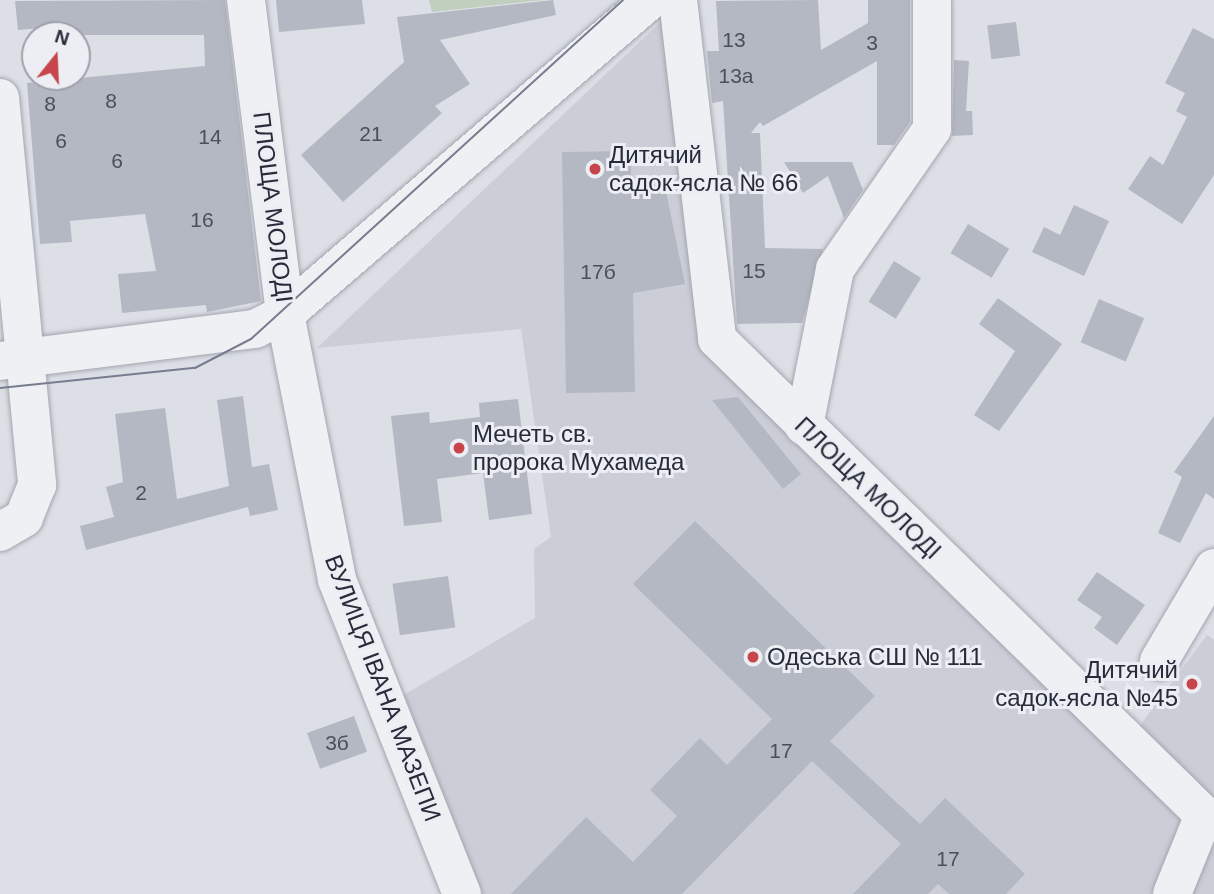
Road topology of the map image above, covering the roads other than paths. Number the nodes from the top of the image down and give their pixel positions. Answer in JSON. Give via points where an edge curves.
{"nodes":[{"id":1,"x":246,"y":0,"type":"edge"},
{"id":2,"x":650,"y":0,"type":"edge"},
{"id":3,"x":678,"y":0,"type":"edge"},
{"id":4,"x":932,"y":0,"type":"edge"},
{"id":5,"x":0,"y":97,"type":"edge"},
{"id":6,"x":285,"y":314,"type":"junction"},
{"id":7,"x":13,"y":360,"type":"edge"},
{"id":8,"x":804,"y":426,"type":"junction"},
{"id":9,"x":0,"y":532,"type":"edge"},
{"id":10,"x":1214,"y":568,"type":"edge"},
{"id":11,"x":1159,"y":661,"type":"dead end"},
{"id":12,"x":462,"y":894,"type":"edge"},
{"id":13,"x":1172,"y":894,"type":"edge"}],
"edges":[{"from":1,"to":6,"type":"street","name":"ПЛОЩА МОЛОДІ"},
{"from":2,"to":6,"type":"street","name":"ПЛОЩА МОЛОДІ"},
{"from":3,"to":8,"type":"street","name":"ПЛОЩА МОЛОДІ","via":[[717,339]]},
{"from":4,"to":8,"type":"street","via":[[932,129],[835,269]]},
{"from":5,"to":7,"type":"street"},
{"from":6,"to":7,"type":"street","via":[[255,329]]},
{"from":6,"to":12,"type":"street","name":"ВУЛИЦЯ ІВАНА МАЗЕПИ","via":[[337,580]]},
{"from":7,"to":9,"type":"street","via":[[37,485],[24,518]]},
{"from":8,"to":13,"type":"street","name":"ПЛОЩА МОЛОДІ","via":[[1205,815]]},
{"from":10,"to":11,"type":"street"}]}
